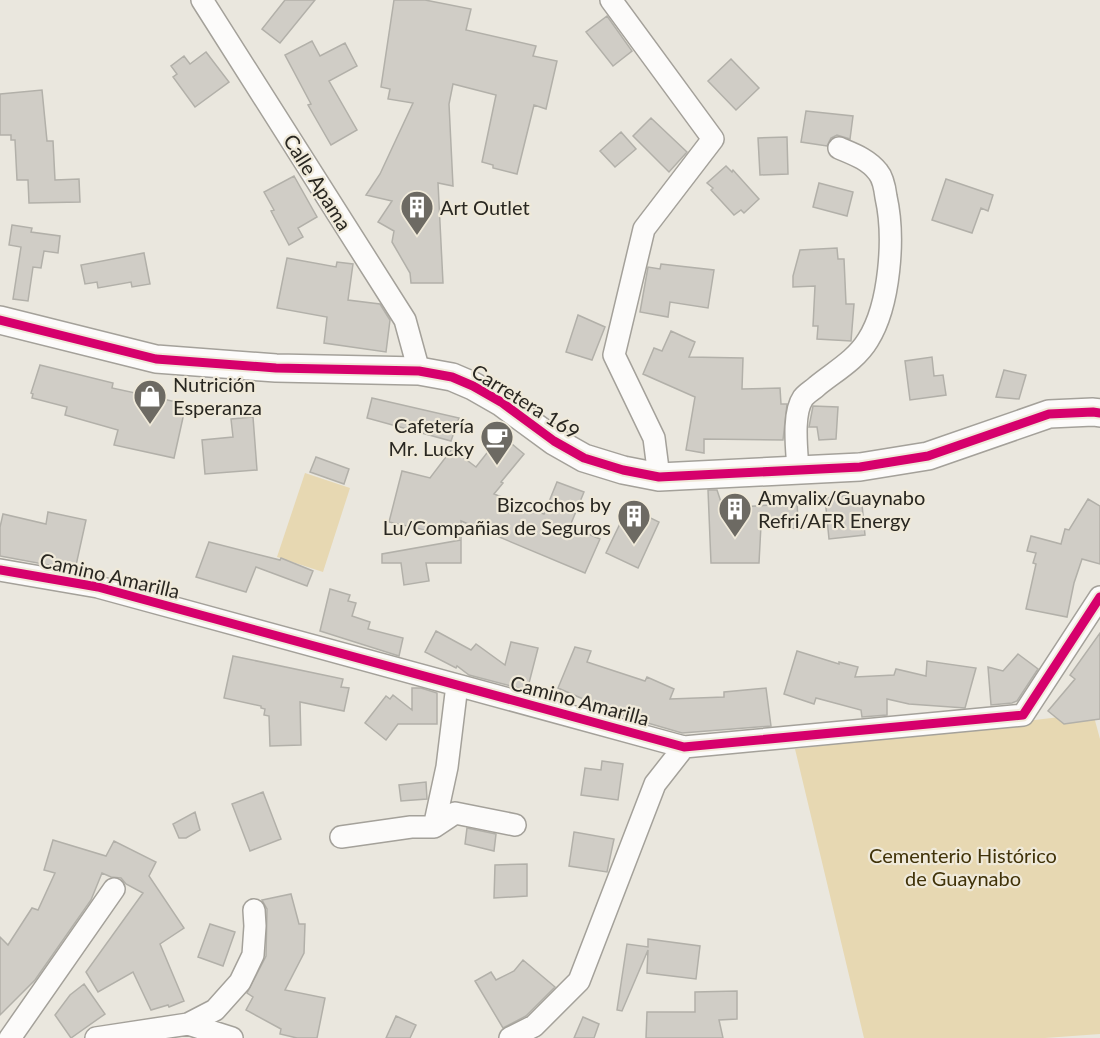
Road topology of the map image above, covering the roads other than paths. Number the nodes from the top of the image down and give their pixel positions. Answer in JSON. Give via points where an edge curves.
{"nodes":[{"id":1,"x":202,"y":0,"type":"edge"},
{"id":2,"x":611,"y":0,"type":"edge"},
{"id":3,"x":839,"y":148,"type":"dead end"},
{"id":4,"x":0,"y":320,"type":"edge"},
{"id":5,"x":418,"y":371,"type":"junction"},
{"id":6,"x":1100,"y":413,"type":"edge"},
{"id":7,"x":798,"y":470,"type":"junction"},
{"id":8,"x":659,"y":477,"type":"junction"},
{"id":9,"x":0,"y":570,"type":"edge"},
{"id":10,"x":1100,"y":597,"type":"edge"},
{"id":11,"x":457,"y":685,"type":"junction"},
{"id":12,"x":684,"y":747,"type":"junction"},
{"id":13,"x":515,"y":825,"type":"dead end"},
{"id":14,"x":435,"y":827,"type":"junction"},
{"id":15,"x":341,"y":837,"type":"dead end"},
{"id":16,"x":114,"y":889,"type":"dead end"},
{"id":17,"x":254,"y":910,"type":"dead end"},
{"id":18,"x":188,"y":1024,"type":"junction"},
{"id":19,"x":10,"y":1038,"type":"edge"},
{"id":20,"x":96,"y":1038,"type":"edge"},
{"id":21,"x":232,"y":1038,"type":"edge"},
{"id":22,"x":510,"y":1038,"type":"edge"}],
"edges":[{"from":1,"to":5,"type":"street","name":"Calle Apama","via":[[405,320]]},
{"from":2,"to":8,"type":"street","via":[[713,139],[644,229],[614,356],[654,438]]},
{"from":3,"to":7,"type":"street","via":[[859,156],[879,173],[890,213],[889,269],[879,319],[867,341],[803,399],[798,410]]},
{"from":4,"to":5,"type":"street","name":"Carretera 169","via":[[156,359],[276,368]]},
{"from":5,"to":8,"type":"street","name":"Carretera 169","via":[[452,377],[474,386],[584,458]]},
{"from":6,"to":7,"type":"street","name":"Carretera 169","via":[[1048,414],[928,456],[860,467]]},
{"from":7,"to":8,"type":"street","name":"Carretera 169"},
{"from":9,"to":11,"type":"street","name":"Camino Amarilla","via":[[98,587]]},
{"from":10,"to":12,"type":"street","name":"Camino Amarilla","via":[[1023,715]]},
{"from":11,"to":12,"type":"street","name":"Camino Amarilla"},
{"from":11,"to":14,"type":"street"},
{"from":12,"to":22,"type":"street","via":[[655,784],[579,981],[534,1026]]},
{"from":13,"to":14,"type":"street","via":[[455,813]]},
{"from":14,"to":15,"type":"street","via":[[411,826]]},
{"from":16,"to":19,"type":"street"},
{"from":17,"to":18,"type":"street","via":[[254,955],[240,982],[215,1010]]},
{"from":18,"to":20,"type":"street"},
{"from":18,"to":21,"type":"street"}]}
